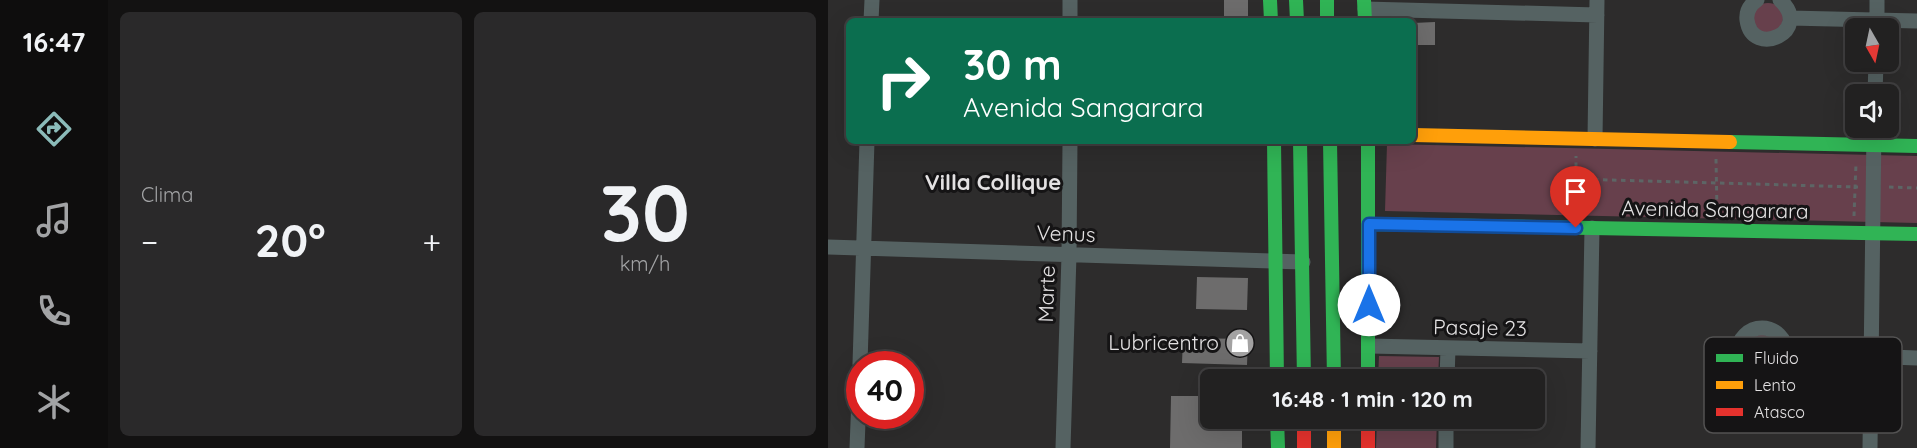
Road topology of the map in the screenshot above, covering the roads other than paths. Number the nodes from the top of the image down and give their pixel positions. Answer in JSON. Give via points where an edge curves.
{"nodes":[{"id":1,"x":872,"y":0,"type":"edge"},
{"id":2,"x":1070,"y":0,"type":"edge"},
{"id":3,"x":1270,"y":0,"type":"edge"},
{"id":4,"x":1296,"y":0,"type":"edge"},
{"id":5,"x":1327,"y":0,"type":"edge"},
{"id":6,"x":1757,"y":0,"type":"edge"},
{"id":7,"x":1780,"y":0,"type":"edge"},
{"id":8,"x":1877,"y":0,"type":"edge"},
{"id":9,"x":1459,"y":6,"type":"edge"},
{"id":10,"x":1597,"y":8,"type":"edge"},
{"id":11,"x":1365,"y":10,"type":"edge"},
{"id":12,"x":871,"y":18,"type":"edge"},
{"id":13,"x":1070,"y":18,"type":"edge"},
{"id":14,"x":1271,"y":18,"type":"edge"},
{"id":15,"x":1297,"y":18,"type":"edge"},
{"id":16,"x":1328,"y":18,"type":"edge"},
{"id":17,"x":1790,"y":18,"type":"junction"},
{"id":18,"x":1877,"y":18,"type":"edge"},
{"id":19,"x":1917,"y":21,"type":"edge"},
{"id":20,"x":1845,"y":22,"type":"edge"},
{"id":21,"x":1899,"y":22,"type":"edge"},
{"id":22,"x":1416,"y":135,"type":"edge"},
{"id":23,"x":1874,"y":138,"type":"edge"},
{"id":24,"x":1595,"y":139,"type":"junction"},
{"id":25,"x":867,"y":144,"type":"edge"},
{"id":26,"x":1070,"y":144,"type":"edge"},
{"id":27,"x":1274,"y":144,"type":"edge"},
{"id":28,"x":1300,"y":144,"type":"edge"},
{"id":29,"x":1330,"y":144,"type":"edge"},
{"id":30,"x":1368,"y":144,"type":"edge"},
{"id":31,"x":1874,"y":146,"type":"junction"},
{"id":32,"x":1917,"y":146,"type":"edge"},
{"id":33,"x":1369,"y":224,"type":"junction"},
{"id":34,"x":1592,"y":228,"type":"junction"},
{"id":35,"x":1873,"y":234,"type":"junction"},
{"id":36,"x":1917,"y":234,"type":"edge"},
{"id":37,"x":828,"y":247,"type":"edge"},
{"id":38,"x":864,"y":249,"type":"junction"},
{"id":39,"x":1069,"y":255,"type":"junction"},
{"id":40,"x":1276,"y":261,"type":"junction"},
{"id":41,"x":1303,"y":262,"type":"junction"},
{"id":42,"x":1871,"y":337,"type":"edge"},
{"id":43,"x":1369,"y":346,"type":"junction"},
{"id":44,"x":1448,"y":348,"type":"junction"},
{"id":45,"x":860,"y":351,"type":"edge"},
{"id":46,"x":1590,"y":351,"type":"junction"},
{"id":47,"x":1902,"y":357,"type":"edge"},
{"id":48,"x":1917,"y":358,"type":"edge"},
{"id":49,"x":1277,"y":369,"type":"edge"},
{"id":50,"x":1304,"y":369,"type":"edge"},
{"id":51,"x":1334,"y":369,"type":"edge"},
{"id":52,"x":1368,"y":369,"type":"edge"},
{"id":53,"x":1448,"y":369,"type":"edge"},
{"id":54,"x":858,"y":429,"type":"edge"},
{"id":55,"x":1277,"y":429,"type":"edge"},
{"id":56,"x":1304,"y":429,"type":"edge"},
{"id":57,"x":1334,"y":429,"type":"edge"},
{"id":58,"x":1368,"y":429,"type":"edge"},
{"id":59,"x":1446,"y":429,"type":"edge"},
{"id":60,"x":1869,"y":433,"type":"edge"},
{"id":61,"x":857,"y":448,"type":"edge"},
{"id":62,"x":1063,"y":448,"type":"edge"},
{"id":63,"x":1278,"y":448,"type":"edge"},
{"id":64,"x":1304,"y":448,"type":"edge"},
{"id":65,"x":1334,"y":448,"type":"edge"},
{"id":66,"x":1368,"y":448,"type":"edge"},
{"id":67,"x":1446,"y":448,"type":"edge"},
{"id":68,"x":1588,"y":448,"type":"edge"},
{"id":69,"x":1869,"y":448,"type":"edge"}],
"edges":[{"from":1,"to":12,"type":"street"},
{"from":2,"to":13,"type":"street"},
{"from":3,"to":14,"type":"main road"},
{"from":4,"to":15,"type":"main road"},
{"from":5,"to":16,"type":"main road"},
{"from":6,"to":17,"type":"street","via":[[1749,8],[1747,22],[1760,38],[1780,36]]},
{"from":7,"to":17,"type":"street"},
{"from":8,"to":18,"type":"street"},
{"from":9,"to":10,"type":"street"},
{"from":9,"to":11,"type":"street"},
{"from":10,"to":24,"type":"street"},
{"from":17,"to":20,"type":"street"},
{"from":19,"to":21,"type":"street"},
{"from":22,"to":24,"type":"main road"},
{"from":23,"to":31,"type":"street"},
{"from":24,"to":31,"type":"main road"},
{"from":25,"to":38,"type":"street"},
{"from":26,"to":39,"type":"street","name":"Marte"},
{"from":27,"to":40,"type":"main road"},
{"from":28,"to":41,"type":"main road"},
{"from":29,"to":51,"type":"main road"},
{"from":30,"to":33,"type":"main road"},
{"from":31,"to":32,"type":"main road"},
{"from":31,"to":35,"type":"street"},
{"from":33,"to":34,"type":"main road","name":"Avenida Sangarara"},
{"from":33,"to":43,"type":"main road"},
{"from":34,"to":35,"type":"main road","name":"Avenida Sangarara"},
{"from":34,"to":46,"type":"street"},
{"from":35,"to":36,"type":"main road","name":"Avenida Sangarara"},
{"from":35,"to":42,"type":"street"},
{"from":37,"to":38,"type":"street","name":"Venus"},
{"from":38,"to":39,"type":"street","name":"Venus"},
{"from":38,"to":45,"type":"street"},
{"from":39,"to":40,"type":"street","name":"Venus"},
{"from":39,"to":62,"type":"street","name":"Marte"},
{"from":40,"to":41,"type":"street","name":"Venus"},
{"from":40,"to":49,"type":"main road"},
{"from":41,"to":50,"type":"main road"},
{"from":43,"to":44,"type":"street","name":"Pasaje 23"},
{"from":43,"to":52,"type":"main road"},
{"from":44,"to":46,"type":"street","name":"Pasaje 23"},
{"from":44,"to":53,"type":"street"},
{"from":46,"to":68,"type":"street"},
{"from":47,"to":48,"type":"street"},
{"from":54,"to":61,"type":"street"},
{"from":55,"to":63,"type":"main road"},
{"from":56,"to":64,"type":"main road"},
{"from":57,"to":65,"type":"main road"},
{"from":58,"to":66,"type":"main road"},
{"from":59,"to":67,"type":"street"},
{"from":60,"to":69,"type":"street"}]}
